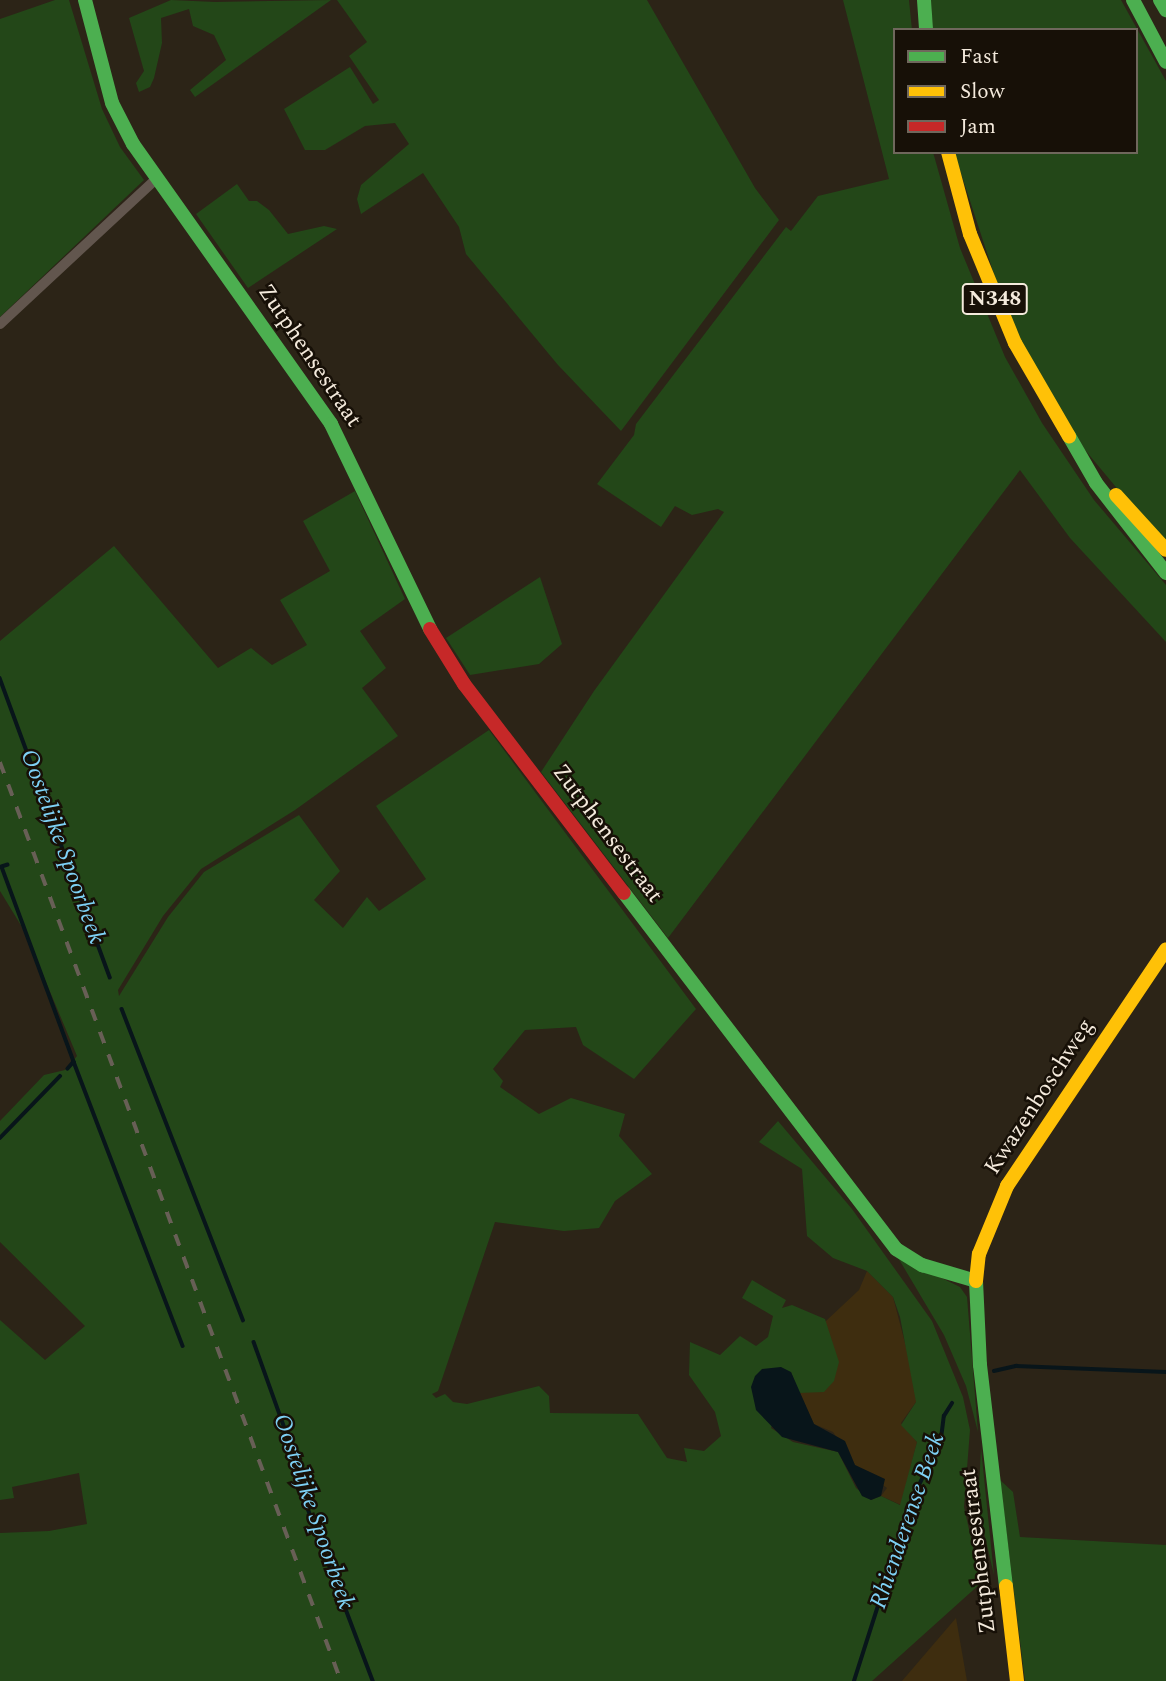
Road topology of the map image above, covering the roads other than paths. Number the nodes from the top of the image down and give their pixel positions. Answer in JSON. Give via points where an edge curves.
{"nodes":[{"id":1,"x":85,"y":0,"type":"edge"},
{"id":2,"x":924,"y":0,"type":"edge"},
{"id":3,"x":1133,"y":0,"type":"edge"},
{"id":4,"x":1160,"y":0,"type":"edge"},
{"id":5,"x":1166,"y":10,"type":"edge"},
{"id":6,"x":926,"y":28,"type":"edge"},
{"id":7,"x":1166,"y":62,"type":"edge"},
{"id":8,"x":949,"y":154,"type":"edge"},
{"id":9,"x":157,"y":178,"type":"junction"},
{"id":10,"x":0,"y":324,"type":"edge"},
{"id":11,"x":1066,"y":435,"type":"junction"},
{"id":12,"x":1166,"y":550,"type":"edge"},
{"id":13,"x":1166,"y":573,"type":"edge"},
{"id":14,"x":1166,"y":949,"type":"edge"},
{"id":15,"x":976,"y":1281,"type":"junction"},
{"id":16,"x":1017,"y":1681,"type":"edge"}],
"edges":[{"from":1,"to":9,"type":"street","name":"Zutphensestraat","via":[[112,103]]},
{"from":2,"to":6,"type":"street"},
{"from":3,"to":7,"type":"street"},
{"from":4,"to":5,"type":"street"},
{"from":8,"to":11,"type":"street","number":"N348","via":[[986,279],[1014,343]]},
{"from":9,"to":10,"type":"street"},
{"from":9,"to":15,"type":"street","name":"Zutphensestraat","via":[[331,424],[424,620],[464,684],[896,1249],[922,1265]]},
{"from":11,"to":12,"type":"street","number":"N348"},
{"from":11,"to":13,"type":"street","number":"N348","via":[[1118,514]]},
{"from":14,"to":15,"type":"street","name":"Kwazenboschweg","via":[[1007,1186],[979,1254]]},
{"from":15,"to":16,"type":"street","name":"Zutphensestraat","via":[[980,1365]]}]}
